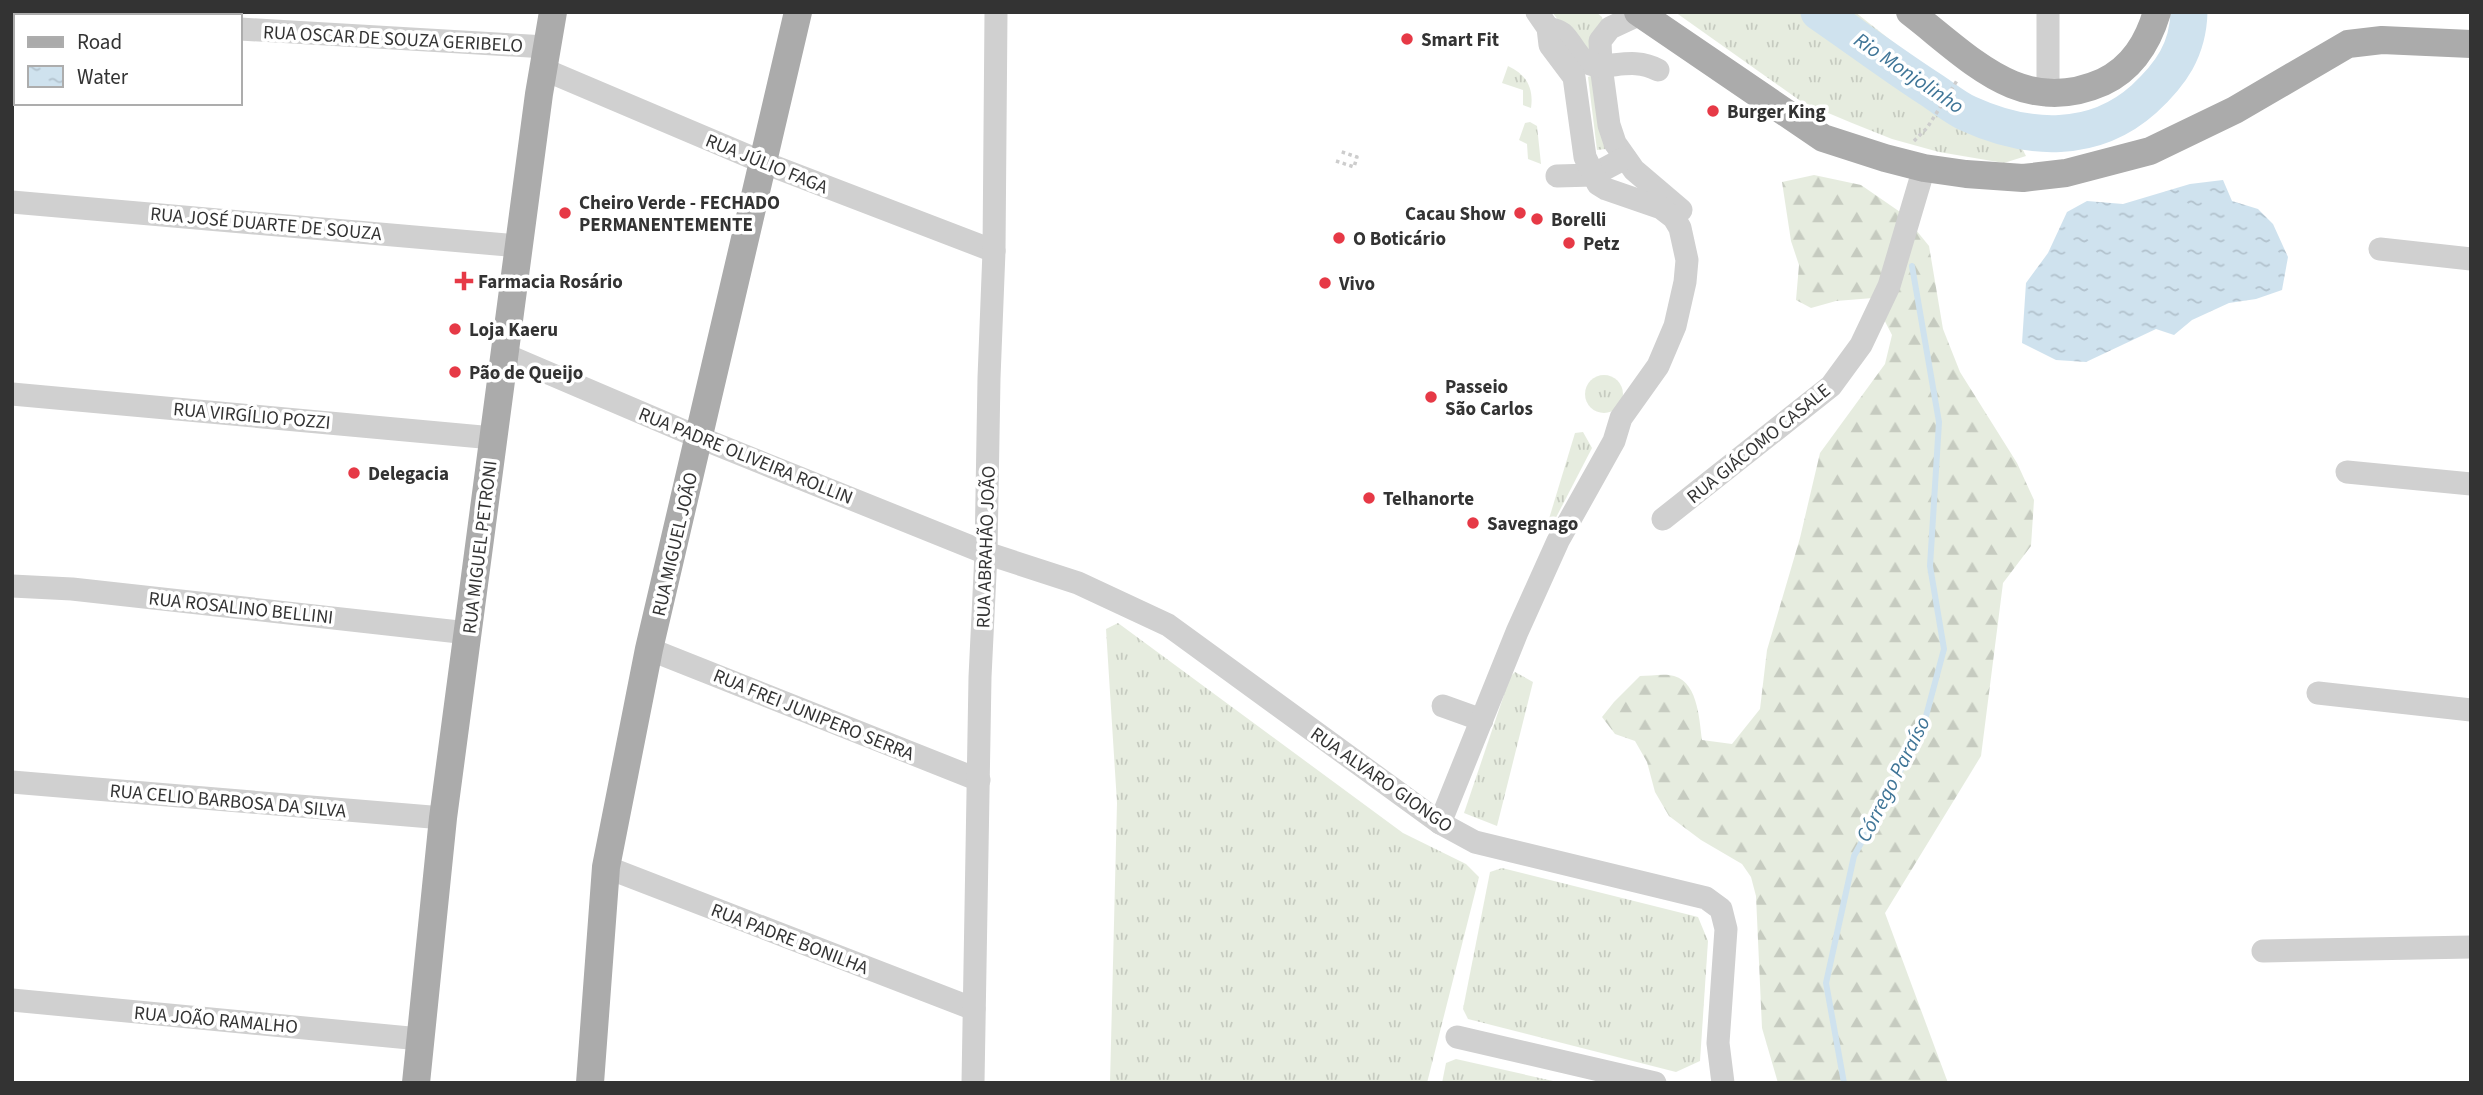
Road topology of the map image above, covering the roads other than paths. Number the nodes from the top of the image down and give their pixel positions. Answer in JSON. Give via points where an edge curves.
{"nodes":[{"id":1,"x":40,"y":12,"type":"edge"},
{"id":2,"x":554,"y":12,"type":"edge"},
{"id":3,"x":798,"y":12,"type":"edge"},
{"id":4,"x":996,"y":12,"type":"edge"},
{"id":5,"x":1910,"y":12,"type":"edge"},
{"id":6,"x":2048,"y":12,"type":"edge"},
{"id":7,"x":2157,"y":12,"type":"edge"},
{"id":8,"x":1639,"y":13,"type":"edge"},
{"id":9,"x":58,"y":14,"type":"edge"},
{"id":10,"x":1542,"y":20,"type":"edge"},
{"id":11,"x":242,"y":29,"type":"edge"},
{"id":12,"x":2471,"y":44,"type":"edge"},
{"id":13,"x":544,"y":58,"type":"junction"},
{"id":14,"x":1601,"y":66,"type":"junction"},
{"id":15,"x":1658,"y":69,"type":"dead end"},
{"id":16,"x":2048,"y":95,"type":"junction"},
{"id":17,"x":1625,"y":158,"type":"junction"},
{"id":18,"x":762,"y":162,"type":"junction"},
{"id":19,"x":1924,"y":168,"type":"junction"},
{"id":20,"x":1593,"y":175,"type":"junction"},
{"id":21,"x":1557,"y":176,"type":"dead end"},
{"id":22,"x":12,"y":202,"type":"edge"},
{"id":23,"x":1684,"y":241,"type":"junction"},
{"id":24,"x":519,"y":246,"type":"junction"},
{"id":25,"x":2380,"y":249,"type":"dead end"},
{"id":26,"x":994,"y":251,"type":"junction"},
{"id":27,"x":2471,"y":259,"type":"edge"},
{"id":28,"x":1668,"y":293,"type":"dead end"},
{"id":29,"x":506,"y":355,"type":"junction"},
{"id":30,"x":12,"y":394,"type":"edge"},
{"id":31,"x":698,"y":437,"type":"junction"},
{"id":32,"x":492,"y":438,"type":"junction"},
{"id":33,"x":1614,"y":441,"type":"junction"},
{"id":34,"x":2347,"y":472,"type":"dead end"},
{"id":35,"x":2471,"y":484,"type":"edge"},
{"id":36,"x":1663,"y":519,"type":"dead end"},
{"id":37,"x":986,"y":553,"type":"junction"},
{"id":38,"x":12,"y":586,"type":"edge"},
{"id":39,"x":468,"y":633,"type":"junction"},
{"id":40,"x":649,"y":649,"type":"junction"},
{"id":41,"x":2318,"y":693,"type":"dead end"},
{"id":42,"x":1443,"y":706,"type":"dead end"},
{"id":43,"x":2471,"y":710,"type":"edge"},
{"id":44,"x":1482,"y":720,"type":"junction"},
{"id":45,"x":979,"y":780,"type":"junction"},
{"id":46,"x":12,"y":782,"type":"edge"},
{"id":47,"x":443,"y":818,"type":"junction"},
{"id":48,"x":1440,"y":823,"type":"junction"},
{"id":49,"x":606,"y":867,"type":"junction"},
{"id":50,"x":2471,"y":947,"type":"edge"},
{"id":51,"x":2263,"y":951,"type":"dead end"},
{"id":52,"x":12,"y":1000,"type":"edge"},
{"id":53,"x":974,"y":1009,"type":"junction"},
{"id":54,"x":1457,"y":1037,"type":"dead end"},
{"id":55,"x":420,"y":1038,"type":"junction"},
{"id":56,"x":416,"y":1083,"type":"edge"},
{"id":57,"x":590,"y":1083,"type":"edge"},
{"id":58,"x":973,"y":1083,"type":"edge"},
{"id":59,"x":1655,"y":1083,"type":"edge"},
{"id":60,"x":1723,"y":1083,"type":"edge"}],
"edges":[{"from":1,"to":9,"type":"street"},
{"from":2,"to":13,"type":"main road","name":"RUA MIGUEL PETRONI"},
{"from":3,"to":18,"type":"main road","name":"RUA MIGUEL JOÃO"},
{"from":4,"to":26,"type":"street","name":"RUA ABRAHÃO JOÃO"},
{"from":5,"to":16,"type":"main road","via":[[2001,80]]},
{"from":6,"to":16,"type":"street"},
{"from":7,"to":16,"type":"main road","via":[[2146,43],[2127,65],[2082,91]]},
{"from":8,"to":14,"type":"street","via":[[1610,28],[1600,41]]},
{"from":8,"to":19,"type":"main road","via":[[1822,138]]},
{"from":10,"to":14,"type":"street","via":[[1562,34],[1587,63]]},
{"from":10,"to":20,"type":"street","via":[[1550,45],[1574,77],[1585,157]]},
{"from":11,"to":13,"type":"street","name":"RUA OSCAR DE SOUZA GERIBELO"},
{"from":12,"to":19,"type":"main road","via":[[2382,40],[2348,44],[2235,110],[2160,146],[2066,173],[2023,178]]},
{"from":13,"to":18,"type":"street","name":"RUA JÚLIO FAGA"},
{"from":13,"to":24,"type":"main road","name":"RUA MIGUEL PETRONI"},
{"from":14,"to":15,"type":"street","via":[[1631,62]]},
{"from":14,"to":17,"type":"street","via":[[1609,125]]},
{"from":17,"to":20,"type":"street"},
{"from":17,"to":33,"type":"street","via":[[1692,226],[1697,267],[1685,335],[1667,373],[1633,424]]},
{"from":18,"to":26,"type":"street","name":"RUA JÚLIO FAGA"},
{"from":18,"to":31,"type":"main road","name":"RUA MIGUEL JOÃO"},
{"from":19,"to":36,"type":"street","name":"RUA GIÁCOMO CASALE","via":[[1889,286],[1861,345],[1831,387]]},
{"from":20,"to":21,"type":"street"},
{"from":20,"to":23,"type":"street","via":[[1606,189],[1661,208],[1681,228]]},
{"from":22,"to":24,"type":"street","name":"RUA JOSÉ DUARTE DE SOUZA"},
{"from":23,"to":28,"type":"street"},
{"from":23,"to":33,"type":"street","via":[[1685,282],[1675,326],[1658,366],[1621,418]]},
{"from":24,"to":29,"type":"main road","name":"RUA MIGUEL PETRONI"},
{"from":25,"to":27,"type":"street"},
{"from":26,"to":37,"type":"street","name":"RUA ABRAHÃO JOÃO"},
{"from":29,"to":31,"type":"street","name":"RUA PADRE OLIVEIRA ROLLIN"},
{"from":29,"to":32,"type":"main road","name":"RUA MIGUEL PETRONI"},
{"from":30,"to":32,"type":"street","name":"RUA VIRGÍLIO POZZI"},
{"from":31,"to":37,"type":"street","name":"RUA PADRE OLIVEIRA ROLLIN"},
{"from":31,"to":40,"type":"main road","name":"RUA MIGUEL JOÃO"},
{"from":32,"to":39,"type":"main road","name":"RUA MIGUEL PETRONI"},
{"from":33,"to":44,"type":"street","via":[[1558,541]]},
{"from":34,"to":35,"type":"street"},
{"from":37,"to":45,"type":"street","name":"RUA ABRAHÃO JOÃO"},
{"from":37,"to":48,"type":"street","name":"RUA ALVARO GIONGO","via":[[1078,583],[1168,625]]},
{"from":38,"to":39,"type":"street","name":"RUA ROSALINO BELLINI"},
{"from":39,"to":47,"type":"main road","name":"RUA MIGUEL PETRONI"},
{"from":40,"to":45,"type":"street","name":"RUA FREI JUNIPERO SERRA"},
{"from":40,"to":49,"type":"main road","name":"RUA MIGUEL JOÃO"},
{"from":41,"to":43,"type":"street"},
{"from":42,"to":44,"type":"street"},
{"from":44,"to":48,"type":"street"},
{"from":45,"to":53,"type":"street","name":"RUA ABRAHÃO JOÃO"},
{"from":46,"to":47,"type":"street","name":"RUA CELIO BARBOSA DA SILVA"},
{"from":47,"to":55,"type":"main road","name":"RUA MIGUEL PETRONI"},
{"from":48,"to":60,"type":"street","name":"RUA ALVARO GIONGO","via":[[1475,842],[1706,898],[1721,909],[1726,929],[1718,1043]]},
{"from":49,"to":53,"type":"street","name":"RUA PADRE BONILHA"},
{"from":49,"to":57,"type":"main road","name":"RUA MIGUEL JOÃO"},
{"from":50,"to":51,"type":"street"},
{"from":52,"to":55,"type":"street","name":"RUA JOÃO RAMALHO"},
{"from":53,"to":58,"type":"street","name":"RUA ABRAHÃO JOÃO"},
{"from":54,"to":59,"type":"street"},
{"from":55,"to":56,"type":"main road","name":"RUA MIGUEL PETRONI"}]}
